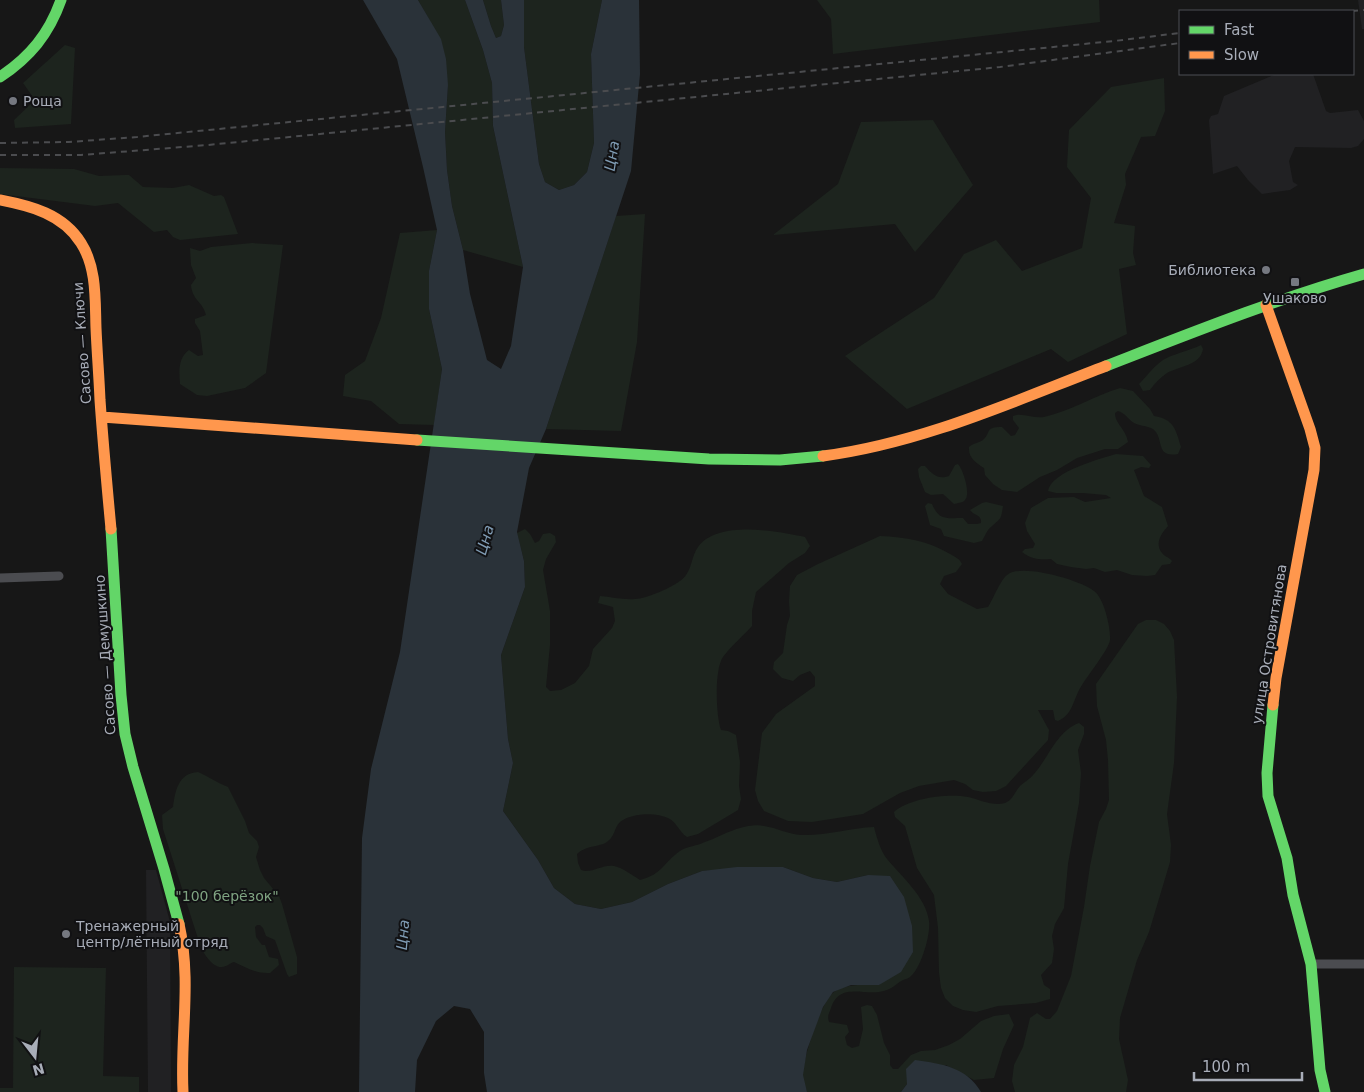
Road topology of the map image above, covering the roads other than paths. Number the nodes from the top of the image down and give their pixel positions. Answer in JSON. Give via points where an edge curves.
{"nodes":[{"id":1,"x":61,"y":0,"type":"edge"},
{"id":2,"x":0,"y":77,"type":"edge"},
{"id":3,"x":0,"y":200,"type":"edge"},
{"id":4,"x":1364,"y":274,"type":"edge"},
{"id":5,"x":1266,"y":305,"type":"junction"},
{"id":6,"x":102,"y":418,"type":"junction"},
{"id":7,"x":59,"y":576,"type":"dead end"},
{"id":8,"x":0,"y":578,"type":"edge"},
{"id":9,"x":1311,"y":964,"type":"junction"},
{"id":10,"x":1364,"y":964,"type":"edge"},
{"id":11,"x":183,"y":1092,"type":"edge"},
{"id":12,"x":1325,"y":1092,"type":"edge"}],
"edges":[{"from":1,"to":2,"type":"street","via":[[52,26],[40,43]]},
{"from":3,"to":6,"type":"street","name":"Сасово — Ключи","via":[[25,204],[54,216],[72,233],[87,257],[94,280]]},
{"from":4,"to":5,"type":"street"},
{"from":5,"to":6,"type":"street","via":[[969,418],[877,448],[820,457],[712,459]]},
{"from":5,"to":9,"type":"street","name":"улица Островитянова","via":[[1315,448],[1314,470],[1274,694],[1267,786],[1273,818],[1288,858],[1293,895]]},
{"from":6,"to":11,"type":"street","name":"Сасово — Демушкино","via":[[126,742],[166,878],[186,964]]},
{"from":7,"to":8,"type":"street"},
{"from":9,"to":10,"type":"street"},
{"from":9,"to":12,"type":"street","name":"улица Островитянова"}]}
